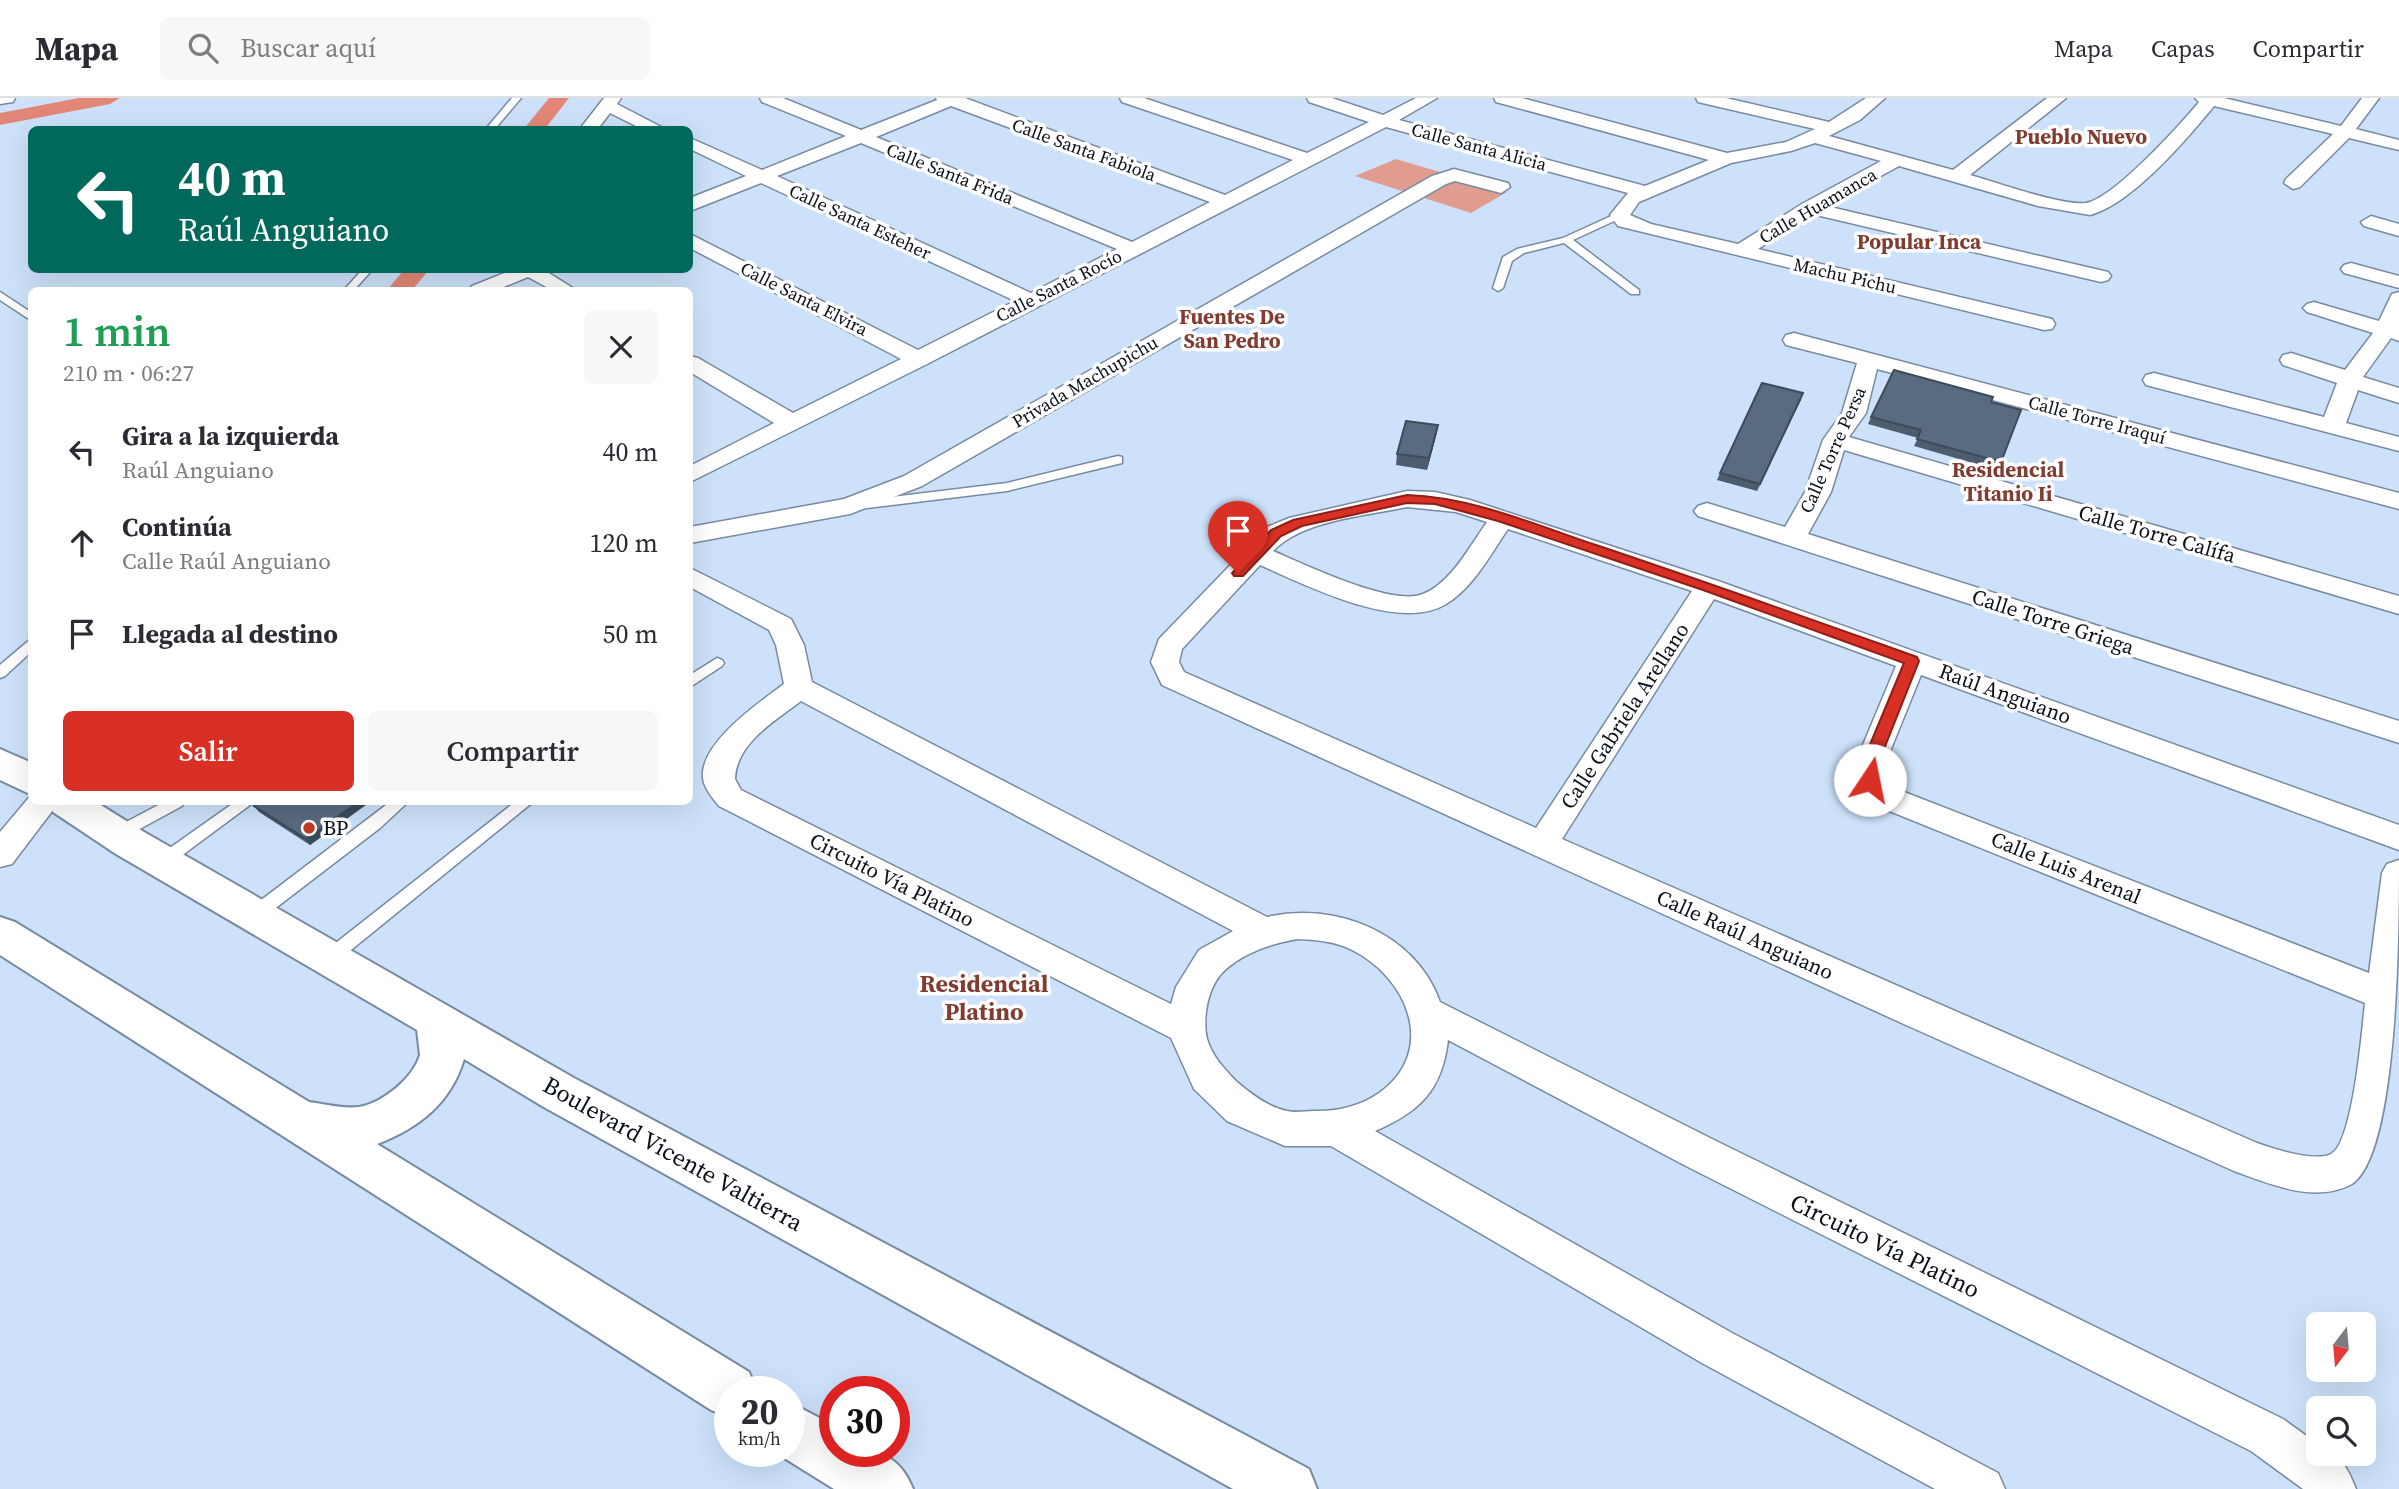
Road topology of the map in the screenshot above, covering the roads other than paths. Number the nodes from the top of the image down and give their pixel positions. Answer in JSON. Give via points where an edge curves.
{"nodes":[{"id":1,"x":7,"y":98,"type":"edge"},
{"id":2,"x":517,"y":98,"type":"edge"},
{"id":3,"x":768,"y":98,"type":"edge"},
{"id":4,"x":1128,"y":98,"type":"edge"},
{"id":5,"x":1315,"y":98,"type":"edge"},
{"id":6,"x":1429,"y":98,"type":"edge"},
{"id":7,"x":1502,"y":98,"type":"edge"},
{"id":8,"x":1704,"y":98,"type":"edge"},
{"id":9,"x":1877,"y":98,"type":"edge"},
{"id":10,"x":2058,"y":98,"type":"edge"},
{"id":11,"x":2371,"y":98,"type":"edge"},
{"id":12,"x":0,"y":99,"type":"edge"},
{"id":13,"x":951,"y":99,"type":"edge"},
{"id":14,"x":2207,"y":99,"type":"edge"},
{"id":15,"x":609,"y":102,"type":"edge"},
{"id":16,"x":1384,"y":121,"type":"junction"},
{"id":17,"x":492,"y":126,"type":"edge"},
{"id":18,"x":590,"y":126,"type":"edge"},
{"id":19,"x":652,"y":126,"type":"edge"},
{"id":20,"x":1832,"y":128,"type":"junction"},
{"id":21,"x":2345,"y":132,"type":"junction"},
{"id":22,"x":860,"y":136,"type":"junction"},
{"id":23,"x":1814,"y":137,"type":"junction"},
{"id":24,"x":693,"y":144,"type":"edge"},
{"id":25,"x":2399,"y":145,"type":"edge"},
{"id":26,"x":1307,"y":159,"type":"junction"},
{"id":27,"x":1726,"y":159,"type":"junction"},
{"id":28,"x":1895,"y":161,"type":"junction"},
{"id":29,"x":761,"y":176,"type":"junction"},
{"id":30,"x":1956,"y":177,"type":"junction"},
{"id":31,"x":2293,"y":183,"type":"dead end"},
{"id":32,"x":1501,"y":187,"type":"dead end"},
{"id":33,"x":1645,"y":192,"type":"junction"},
{"id":34,"x":1224,"y":201,"type":"junction"},
{"id":35,"x":693,"y":204,"type":"edge"},
{"id":36,"x":1809,"y":208,"type":"junction"},
{"id":37,"x":1620,"y":215,"type":"junction"},
{"id":38,"x":2371,"y":222,"type":"dead end"},
{"id":39,"x":2399,"y":230,"type":"edge"},
{"id":40,"x":1566,"y":240,"type":"junction"},
{"id":41,"x":693,"y":242,"type":"edge"},
{"id":42,"x":1133,"y":249,"type":"junction"},
{"id":43,"x":1742,"y":251,"type":"junction"},
{"id":44,"x":2351,"y":269,"type":"dead end"},
{"id":45,"x":364,"y":273,"type":"edge"},
{"id":46,"x":472,"y":273,"type":"edge"},
{"id":47,"x":522,"y":273,"type":"edge"},
{"id":48,"x":535,"y":273,"type":"edge"},
{"id":49,"x":2101,"y":276,"type":"dead end"},
{"id":50,"x":2399,"y":282,"type":"edge"},
{"id":51,"x":352,"y":287,"type":"edge"},
{"id":52,"x":461,"y":287,"type":"edge"},
{"id":53,"x":487,"y":287,"type":"edge"},
{"id":54,"x":561,"y":287,"type":"edge"},
{"id":55,"x":1498,"y":288,"type":"dead end"},
{"id":56,"x":1635,"y":292,"type":"dead end"},
{"id":57,"x":0,"y":295,"type":"edge"},
{"id":58,"x":2399,"y":298,"type":"edge"},
{"id":59,"x":1030,"y":300,"type":"junction"},
{"id":60,"x":2314,"y":308,"type":"dead end"},
{"id":61,"x":28,"y":315,"type":"edge"},
{"id":62,"x":2044,"y":324,"type":"dead end"},
{"id":63,"x":2392,"y":332,"type":"edge"},
{"id":64,"x":1794,"y":340,"type":"dead end"},
{"id":65,"x":919,"y":359,"type":"junction"},
{"id":66,"x":1869,"y":359,"type":"junction"},
{"id":67,"x":2291,"y":360,"type":"dead end"},
{"id":68,"x":693,"y":365,"type":"edge"},
{"id":69,"x":2350,"y":379,"type":"junction"},
{"id":70,"x":2154,"y":380,"type":"dead end"},
{"id":71,"x":2399,"y":396,"type":"edge"},
{"id":72,"x":792,"y":423,"type":"junction"},
{"id":73,"x":2333,"y":426,"type":"junction"},
{"id":74,"x":1835,"y":440,"type":"junction"},
{"id":75,"x":2399,"y":444,"type":"edge"},
{"id":76,"x":1118,"y":460,"type":"dead end"},
{"id":77,"x":693,"y":473,"type":"edge"},
{"id":78,"x":1407,"y":499,"type":"joint"},
{"id":79,"x":2399,"y":501,"type":"edge"},
{"id":80,"x":850,"y":506,"type":"junction"},
{"id":81,"x":1707,"y":511,"type":"dead end"},
{"id":82,"x":1503,"y":518,"type":"junction"},
{"id":83,"x":693,"y":534,"type":"edge"},
{"id":84,"x":1792,"y":540,"type":"junction"},
{"id":85,"x":1256,"y":554,"type":"junction"},
{"id":86,"x":693,"y":578,"type":"edge"},
{"id":87,"x":1708,"y":587,"type":"junction"},
{"id":88,"x":2399,"y":605,"type":"edge"},
{"id":89,"x":28,"y":647,"type":"edge"},
{"id":90,"x":1912,"y":661,"type":"junction"},
{"id":91,"x":717,"y":663,"type":"dead end"},
{"id":92,"x":0,"y":673,"type":"edge"},
{"id":93,"x":693,"y":680,"type":"edge"},
{"id":94,"x":799,"y":687,"type":"junction"},
{"id":95,"x":2399,"y":732,"type":"edge"},
{"id":96,"x":0,"y":763,"type":"edge"},
{"id":97,"x":28,"y":778,"type":"edge"},
{"id":98,"x":41,"y":805,"type":"edge"},
{"id":99,"x":72,"y":805,"type":"edge"},
{"id":100,"x":170,"y":805,"type":"edge"},
{"id":101,"x":242,"y":805,"type":"edge"},
{"id":102,"x":396,"y":805,"type":"edge"},
{"id":103,"x":521,"y":805,"type":"edge"},
{"id":104,"x":117,"y":834,"type":"junction"},
{"id":105,"x":2399,"y":838,"type":"edge"},
{"id":106,"x":1542,"y":844,"type":"junction"},
{"id":107,"x":0,"y":855,"type":"edge"},
{"id":108,"x":163,"y":861,"type":"junction"},
{"id":109,"x":2399,"y":873,"type":"edge"},
{"id":110,"x":254,"y":915,"type":"junction"},
{"id":111,"x":1264,"y":931,"type":"junction"},
{"id":112,"x":0,"y":934,"type":"edge"},
{"id":113,"x":329,"y":958,"type":"junction"},
{"id":114,"x":2385,"y":995,"type":"junction"},
{"id":115,"x":1429,"y":1013,"type":"junction"},
{"id":116,"x":435,"y":1018,"type":"junction"},
{"id":117,"x":1187,"y":1029,"type":"junction"},
{"id":118,"x":303,"y":1123,"type":"junction"},
{"id":119,"x":1336,"y":1129,"type":"junction"},
{"id":120,"x":714,"y":1381,"type":"edge"},
{"id":121,"x":805,"y":1439,"type":"edge"},
{"id":122,"x":886,"y":1489,"type":"edge"},
{"id":123,"x":1289,"y":1489,"type":"edge"},
{"id":124,"x":1982,"y":1489,"type":"edge"},
{"id":125,"x":2333,"y":1489,"type":"edge"}],
"edges":[{"from":1,"to":12,"type":"street"},
{"from":2,"to":17,"type":"lane"},
{"from":3,"to":22,"type":"street","name":"Calle Santa Frida"},
{"from":4,"to":26,"type":"street"},
{"from":5,"to":16,"type":"street","name":"Calle Santa Alicia"},
{"from":6,"to":16,"type":"street","name":"Calle Santa Rocío"},
{"from":7,"to":27,"type":"street"},
{"from":8,"to":20,"type":"street"},
{"from":9,"to":20,"type":"street"},
{"from":10,"to":30,"type":"street"},
{"from":11,"to":21,"type":"street"},
{"from":13,"to":22,"type":"street"},
{"from":13,"to":34,"type":"street","name":"Calle Santa Fabiola"},
{"from":14,"to":21,"type":"street"},
{"from":14,"to":30,"type":"street","via":[[2175,142],[2103,204],[2080,209]]},
{"from":15,"to":18,"type":"street"},
{"from":15,"to":19,"type":"street"},
{"from":16,"to":26,"type":"street","name":"Calle Santa Rocío"},
{"from":16,"to":33,"type":"street","name":"Calle Santa Alicia"},
{"from":20,"to":23,"type":"street"},
{"from":21,"to":25,"type":"street"},
{"from":21,"to":31,"type":"street"},
{"from":22,"to":29,"type":"street"},
{"from":22,"to":42,"type":"street","name":"Calle Santa Frida"},
{"from":23,"to":27,"type":"street"},
{"from":23,"to":28,"type":"street"},
{"from":24,"to":29,"type":"street","name":"Calle Santa Esteher"},
{"from":26,"to":34,"type":"street","name":"Calle Santa Rocío"},
{"from":27,"to":33,"type":"street"},
{"from":28,"to":30,"type":"street"},
{"from":28,"to":36,"type":"street","name":"Calle Huamanca"},
{"from":29,"to":35,"type":"street"},
{"from":29,"to":59,"type":"street","name":"Calle Santa Esteher"},
{"from":32,"to":80,"type":"street","name":"Privada Machupichu","via":[[1454,176],[1439,180],[913,481]]},
{"from":33,"to":37,"type":"street","via":[[1623,206]]},
{"from":34,"to":42,"type":"street","name":"Calle Santa Rocío"},
{"from":36,"to":43,"type":"street","name":"Calle Huamanca"},
{"from":36,"to":49,"type":"street"},
{"from":37,"to":40,"type":"lane"},
{"from":37,"to":43,"type":"street","name":"Machu Pichu","via":[[1625,222]]},
{"from":38,"to":39,"type":"street"},
{"from":40,"to":55,"type":"lane","via":[[1507,259]]},
{"from":40,"to":56,"type":"lane"},
{"from":41,"to":65,"type":"street","name":"Calle Santa Elvira"},
{"from":42,"to":59,"type":"street","name":"Calle Santa Rocío"},
{"from":43,"to":62,"type":"street","name":"Machu Pichu"},
{"from":44,"to":50,"type":"street"},
{"from":45,"to":51,"type":"lane"},
{"from":46,"to":52,"type":"street"},
{"from":47,"to":53,"type":"street"},
{"from":48,"to":54,"type":"street"},
{"from":57,"to":61,"type":"lane"},
{"from":58,"to":63,"type":"street"},
{"from":59,"to":65,"type":"street","name":"Calle Santa Rocío"},
{"from":60,"to":63,"type":"street"},
{"from":63,"to":69,"type":"street"},
{"from":64,"to":66,"type":"street","name":"Calle Torre Iraquí"},
{"from":65,"to":72,"type":"street","name":"Calle Santa Rocío"},
{"from":66,"to":74,"type":"street","name":"Calle Torre Persa","via":[[1854,413]]},
{"from":66,"to":79,"type":"street","name":"Calle Torre Iraquí"},
{"from":67,"to":69,"type":"street"},
{"from":68,"to":72,"type":"street"},
{"from":69,"to":71,"type":"street"},
{"from":69,"to":73,"type":"street"},
{"from":70,"to":73,"type":"street"},
{"from":72,"to":77,"type":"street","name":"Calle Santa Rocío"},
{"from":73,"to":75,"type":"street"},
{"from":74,"to":84,"type":"street","name":"Calle Torre Persa","via":[[1818,492]]},
{"from":74,"to":88,"type":"street","name":"Calle Torre Calífa"},
{"from":76,"to":80,"type":"lane","via":[[1007,487]]},
{"from":78,"to":82,"type":"street","name":"Raúl Anguiano","via":[[1435,500]]},
{"from":78,"to":85,"type":"street","name":"Calle Raúl Anguiano","via":[[1298,523],[1276,533]]},
{"from":80,"to":83,"type":"street","name":"Privada Machupichu"},
{"from":81,"to":84,"type":"street","name":"Calle Torre Griega"},
{"from":82,"to":85,"type":"street","via":[[1449,589],[1420,606],[1381,603]]},
{"from":82,"to":87,"type":"street","name":"Raúl Anguiano"},
{"from":84,"to":95,"type":"street","name":"Calle Torre Griega"},
{"from":85,"to":106,"type":"street","name":"Calle Raúl Anguiano","via":[[1168,646],[1165,662],[1172,678]]},
{"from":86,"to":94,"type":"street","via":[[781,625]]},
{"from":87,"to":90,"type":"street","name":"Raúl Anguiano"},
{"from":87,"to":106,"type":"street","name":"Calle Gabriela Arellano"},
{"from":89,"to":92,"type":"lane"},
{"from":90,"to":105,"type":"street","name":"Raúl Anguiano"},
{"from":90,"to":114,"type":"street","name":"Calle Luis Arenal","via":[[1872,759],[1870,780],[1888,798]]},
{"from":91,"to":93,"type":"lane"},
{"from":94,"to":111,"type":"street"},
{"from":94,"to":117,"type":"street","name":"Circuito Vía Platino","via":[[727,750],[719,767],[719,782],[730,798]]},
{"from":96,"to":97,"type":"main road"},
{"from":98,"to":107,"type":"street"},
{"from":99,"to":104,"type":"main road","name":"Boulevard Vicente Valtierra"},
{"from":100,"to":104,"type":"lane"},
{"from":101,"to":108,"type":"lane"},
{"from":102,"to":110,"type":"lane"},
{"from":103,"to":113,"type":"lane"},
{"from":104,"to":108,"type":"main road","name":"Boulevard Vicente Valtierra"},
{"from":106,"to":114,"type":"street","name":"Calle Raúl Anguiano","via":[[1982,1042],[2282,1170],[2339,1171],[2360,1149],[2371,1110]]},
{"from":108,"to":110,"type":"main road","name":"Boulevard Vicente Valtierra"},
{"from":109,"to":114,"type":"street","name":"Calle Raúl Anguiano"},
{"from":110,"to":113,"type":"main road","name":"Boulevard Vicente Valtierra"},
{"from":111,"to":115,"type":"street","via":[[1298,925],[1333,929],[1366,940],[1394,959],[1416,984]]},
{"from":111,"to":117,"type":"street","via":[[1215,957],[1189,1003]]},
{"from":112,"to":118,"type":"main road"},
{"from":113,"to":116,"type":"main road","name":"Boulevard Vicente Valtierra"},
{"from":115,"to":119,"type":"street","via":[[1430,1044],[1421,1073],[1401,1099],[1372,1119]]},
{"from":115,"to":125,"type":"street","name":"Circuito Vía Platino","via":[[1713,1160],[2267,1435],[2322,1475]]},
{"from":116,"to":118,"type":"main road","via":[[444,1053],[435,1077],[409,1104],[381,1121],[357,1128]]},
{"from":116,"to":123,"type":"main road","name":"Boulevard Vicente Valtierra","via":[[558,1092]]},
{"from":117,"to":119,"type":"street","via":[[1194,1058],[1210,1084],[1234,1106],[1289,1128]]},
{"from":118,"to":120,"type":"main road"},
{"from":119,"to":124,"type":"street","via":[[1717,1348]]},
{"from":121,"to":122,"type":"main road"}]}
